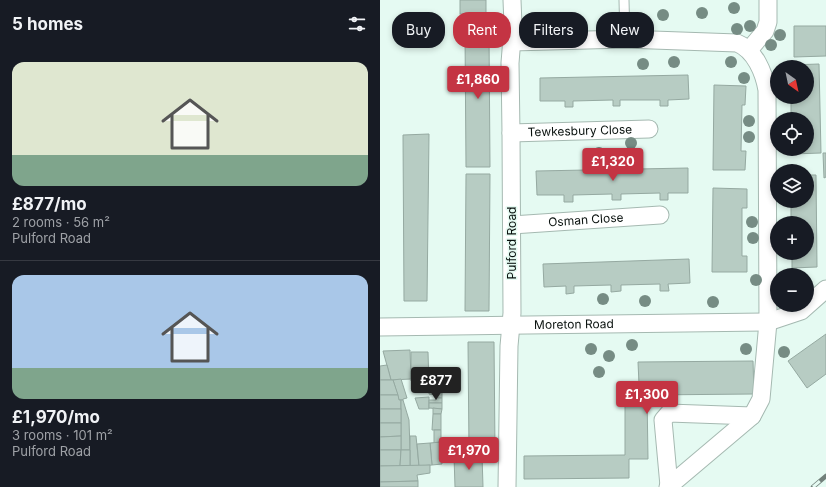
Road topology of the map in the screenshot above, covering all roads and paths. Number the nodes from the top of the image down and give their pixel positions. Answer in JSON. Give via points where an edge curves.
{"nodes":[{"id":1,"x":512,"y":0,"type":"edge"},
{"id":2,"x":624,"y":0,"type":"edge"},
{"id":3,"x":768,"y":0,"type":"edge"},
{"id":4,"x":624,"y":12,"type":"edge"},
{"id":5,"x":596,"y":40,"type":"edge"},
{"id":6,"x":654,"y":40,"type":"edge"},
{"id":7,"x":512,"y":42,"type":"junction"},
{"id":8,"x":749,"y":50,"type":"junction"},
{"id":9,"x":649,"y":129,"type":"dead end"},
{"id":10,"x":511,"y":132,"type":"junction"},
{"id":11,"x":660,"y":215,"type":"dead end"},
{"id":12,"x":512,"y":224,"type":"junction"},
{"id":13,"x":826,"y":289,"type":"edge"},
{"id":14,"x":768,"y":322,"type":"junction"},
{"id":15,"x":511,"y":326,"type":"junction"},
{"id":16,"x":380,"y":327,"type":"edge"},
{"id":17,"x":752,"y":416,"type":"junction"},
{"id":18,"x":507,"y":487,"type":"edge"},
{"id":19,"x":669,"y":487,"type":"edge"}],
"edges":[{"from":1,"to":7,"type":"street","name":"Pulford Road"},
{"from":2,"to":4,"type":"lane"},
{"from":3,"to":8,"type":"street","via":[[768,22],[765,31]]},
{"from":5,"to":7,"type":"street"},
{"from":6,"to":8,"type":"street","via":[[737,43]]},
{"from":7,"to":10,"type":"street","name":"Pulford Road"},
{"from":8,"to":14,"type":"street","via":[[765,79],[766,90]]},
{"from":9,"to":10,"type":"street","name":"Tewkesbury Close"},
{"from":10,"to":12,"type":"street","name":"Pulford Road"},
{"from":11,"to":12,"type":"street","name":"Osman Close"},
{"from":12,"to":15,"type":"street","name":"Pulford Road"},
{"from":13,"to":14,"type":"street","name":"Moreton Road","via":[[801,311]]},
{"from":14,"to":15,"type":"street","name":"Moreton Road"},
{"from":14,"to":17,"type":"street","via":[[761,399]]},
{"from":15,"to":16,"type":"street","name":"Moreton Road"},
{"from":15,"to":18,"type":"street","name":"Pulford Road"},
{"from":17,"to":19,"type":"street"},
{"from":17,"to":19,"type":"street","via":[[669,413],[663,420]]}]}
